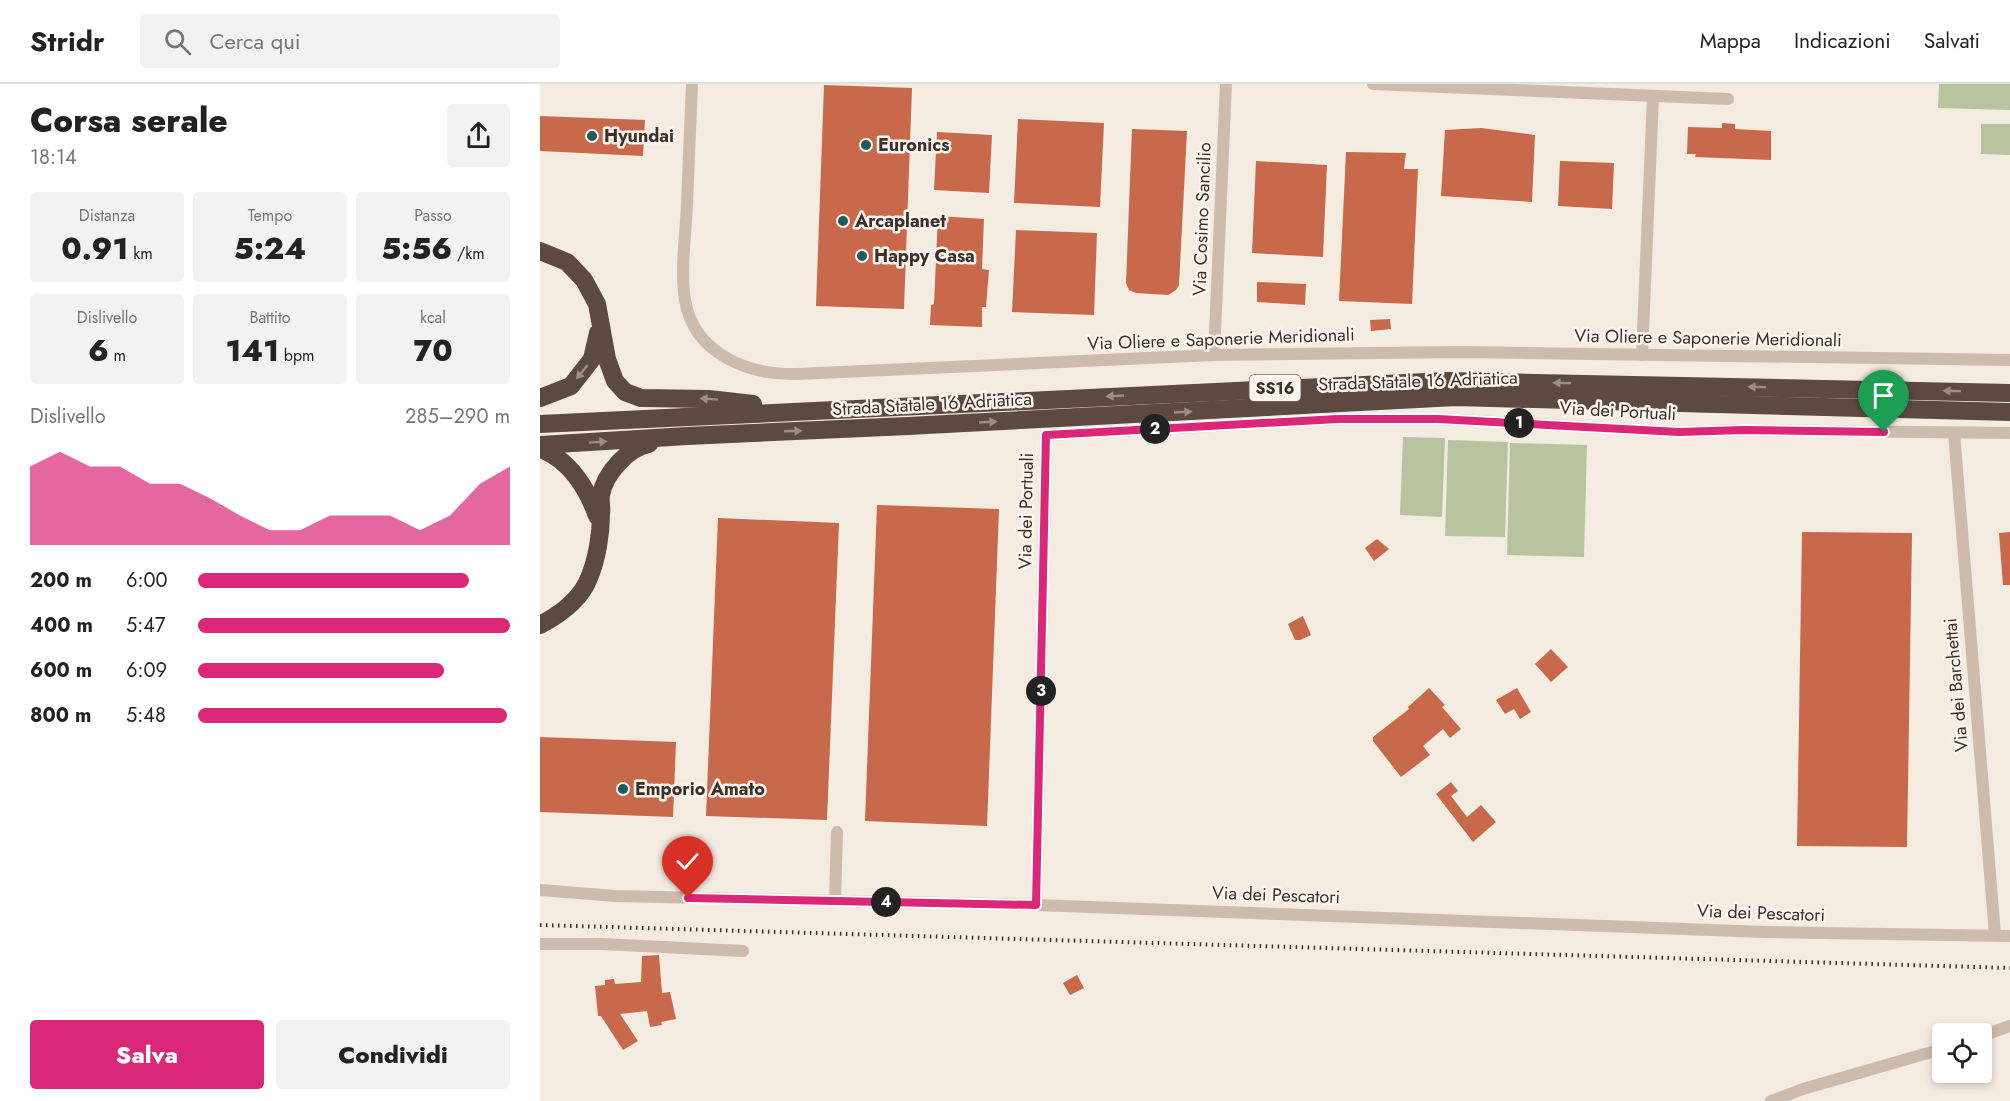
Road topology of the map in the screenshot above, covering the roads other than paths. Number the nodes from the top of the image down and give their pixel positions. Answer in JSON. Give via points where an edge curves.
{"nodes":[{"id":1,"x":692,"y":84,"type":"edge"},
{"id":2,"x":1226,"y":84,"type":"edge"},
{"id":3,"x":1373,"y":84,"type":"edge"},
{"id":4,"x":1653,"y":96,"type":"junction"},
{"id":5,"x":1728,"y":99,"type":"dead end"},
{"id":6,"x":540,"y":251,"type":"edge"},
{"id":7,"x":600,"y":326,"type":"junction"},
{"id":8,"x":1214,"y":355,"type":"junction"},
{"id":9,"x":1642,"y":355,"type":"junction"},
{"id":10,"x":2010,"y":360,"type":"edge"},
{"id":11,"x":2010,"y":393,"type":"edge"},
{"id":12,"x":540,"y":398,"type":"edge"},
{"id":13,"x":808,"y":410,"type":"junction"},
{"id":14,"x":2010,"y":412,"type":"edge"},
{"id":15,"x":540,"y":424,"type":"edge"},
{"id":16,"x":1954,"y":433,"type":"junction"},
{"id":17,"x":2010,"y":434,"type":"edge"},
{"id":18,"x":687,"y":436,"type":"junction"},
{"id":19,"x":540,"y":447,"type":"edge"},
{"id":20,"x":600,"y":534,"type":"junction"},
{"id":21,"x":540,"y":625,"type":"edge"},
{"id":22,"x":837,"y":832,"type":"dead end"},
{"id":23,"x":540,"y":890,"type":"edge"},
{"id":24,"x":835,"y":902,"type":"junction"},
{"id":25,"x":1036,"y":905,"type":"junction"},
{"id":26,"x":1995,"y":935,"type":"junction"},
{"id":27,"x":2010,"y":936,"type":"edge"},
{"id":28,"x":540,"y":944,"type":"edge"},
{"id":29,"x":743,"y":951,"type":"dead end"},
{"id":30,"x":2010,"y":1026,"type":"edge"},
{"id":31,"x":1992,"y":1032,"type":"edge"},
{"id":32,"x":1932,"y":1051,"type":"edge"},
{"id":33,"x":1771,"y":1101,"type":"edge"}],
"edges":[{"from":1,"to":8,"type":"street","name":"Via Oliere e Saponerie Meridionali","via":[[684,287],[693,323],[726,359],[744,368],[780,375]]},
{"from":2,"to":8,"type":"street","name":"Via Cosimo Sancilio"},
{"from":3,"to":4,"type":"street"},
{"from":4,"to":5,"type":"street"},
{"from":4,"to":9,"type":"street"},
{"from":6,"to":7,"type":"highway","via":[[567,262],[584,280],[597,304]]},
{"from":7,"to":12,"type":"highway","one_way":true,"via":[[592,359],[571,386]]},
{"from":13,"to":7,"type":"highway","one_way":true,"via":[[709,399],[641,398],[625,392],[615,381]]},
{"from":8,"to":9,"type":"street","name":"Via Oliere e Saponerie Meridionali"},
{"from":9,"to":10,"type":"street","name":"Via Oliere e Saponerie Meridionali"},
{"from":11,"to":13,"type":"highway","name":"Strada Statale 16 Adriatica","number":"SS16","one_way":true,"via":[[1447,381]]},
{"from":13,"to":15,"type":"highway","name":"Strada Statale 16 Adriatica","number":"SS16"},
{"from":18,"to":14,"type":"highway","name":"Strada Statale 16 Adriatica","number":"SS16","one_way":true,"via":[[1456,397]]},
{"from":16,"to":17,"type":"street","name":"Via dei Portuali"},
{"from":16,"to":25,"type":"street","name":"Via dei Portuali","via":[[1679,432],[1438,419],[1338,419],[1046,435]]},
{"from":16,"to":26,"type":"street","name":"Via dei Barchettai"},
{"from":19,"to":18,"type":"highway","name":"Strada Statale 16 Adriatica","number":"SS16","one_way":true},
{"from":18,"to":20,"type":"highway","via":[[641,445],[625,454],[601,495]]},
{"from":19,"to":20,"type":"highway","via":[[573,472],[590,496]]},
{"from":20,"to":21,"type":"highway","via":[[589,579],[569,606]]},
{"from":22,"to":24,"type":"street"},
{"from":23,"to":24,"type":"street","name":"Via dei Pescatori"},
{"from":24,"to":25,"type":"street","name":"Via dei Pescatori"},
{"from":25,"to":26,"type":"street","name":"Via dei Pescatori","via":[[1764,932]]},
{"from":26,"to":27,"type":"street","name":"Via dei Pescatori"},
{"from":28,"to":29,"type":"street"},
{"from":30,"to":31,"type":"street"},
{"from":32,"to":33,"type":"street"}]}
